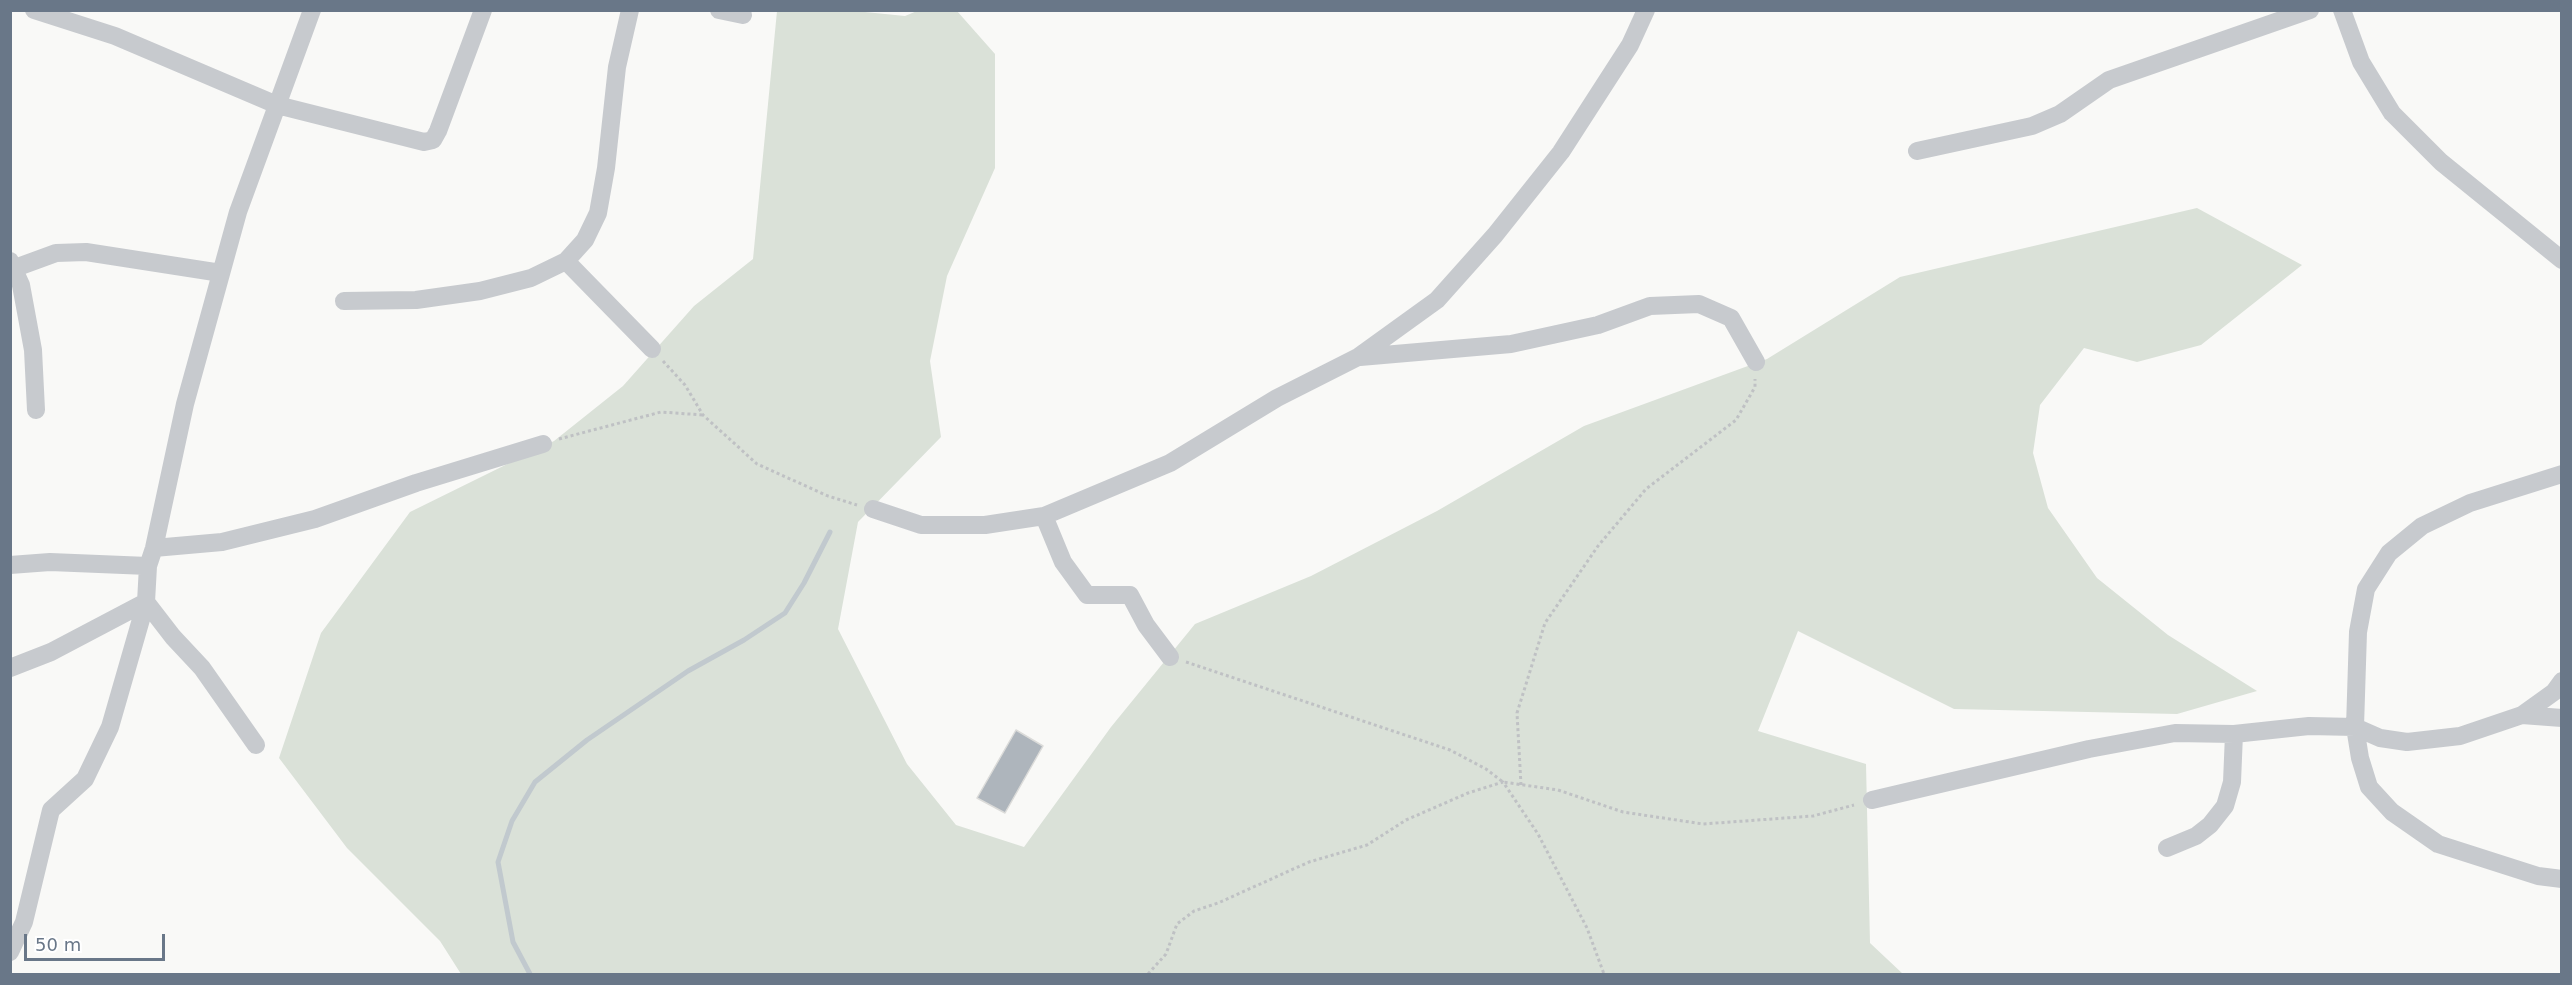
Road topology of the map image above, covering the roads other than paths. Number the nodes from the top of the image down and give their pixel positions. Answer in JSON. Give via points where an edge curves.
{"nodes":[{"id":1,"x":34,"y":10,"type":"edge"},
{"id":2,"x":312,"y":10,"type":"edge"},
{"id":3,"x":483,"y":10,"type":"edge"},
{"id":4,"x":630,"y":10,"type":"edge"},
{"id":5,"x":719,"y":10,"type":"edge"},
{"id":6,"x":1646,"y":10,"type":"edge"},
{"id":7,"x":2310,"y":10,"type":"edge"},
{"id":8,"x":2342,"y":10,"type":"edge"},
{"id":9,"x":742,"y":15,"type":"dead end"},
{"id":10,"x":277,"y":105,"type":"junction"},
{"id":11,"x":1917,"y":150,"type":"dead end"},
{"id":12,"x":2562,"y":260,"type":"edge"},
{"id":13,"x":566,"y":261,"type":"junction"},
{"id":14,"x":13,"y":264,"type":"edge"},
{"id":15,"x":221,"y":273,"type":"junction"},
{"id":16,"x":344,"y":301,"type":"dead end"},
{"id":17,"x":652,"y":349,"type":"road end"},
{"id":18,"x":1358,"y":357,"type":"junction"},
{"id":19,"x":1756,"y":362,"type":"road end"},
{"id":20,"x":36,"y":410,"type":"dead end"},
{"id":21,"x":543,"y":444,"type":"road end"},
{"id":22,"x":2562,"y":474,"type":"edge"},
{"id":23,"x":873,"y":509,"type":"road end"},
{"id":24,"x":1044,"y":516,"type":"junction"},
{"id":25,"x":154,"y":548,"type":"junction"},
{"id":26,"x":10,"y":565,"type":"edge"},
{"id":27,"x":148,"y":566,"type":"junction"},
{"id":28,"x":146,"y":602,"type":"junction"},
{"id":29,"x":1170,"y":657,"type":"road end"},
{"id":30,"x":10,"y":668,"type":"edge"},
{"id":31,"x":2562,"y":681,"type":"edge"},
{"id":32,"x":2522,"y":715,"type":"junction"},
{"id":33,"x":2562,"y":718,"type":"edge"},
{"id":34,"x":2355,"y":727,"type":"junction"},
{"id":35,"x":2234,"y":734,"type":"junction"},
{"id":36,"x":256,"y":745,"type":"dead end"},
{"id":37,"x":1872,"y":800,"type":"road end"},
{"id":38,"x":2167,"y":848,"type":"dead end"},
{"id":39,"x":2562,"y":879,"type":"edge"},
{"id":40,"x":10,"y":952,"type":"edge"}],
"edges":[{"from":1,"to":10,"type":"street","via":[[115,36]]},
{"from":2,"to":10,"type":"street"},
{"from":3,"to":10,"type":"street","via":[[433,140],[424,142]]},
{"from":4,"to":13,"type":"street","via":[[617,67],[598,213],[585,240]]},
{"from":5,"to":9,"type":"street"},
{"from":6,"to":18,"type":"street","via":[[1630,45],[1561,152],[1495,235],[1437,300]]},
{"from":7,"to":11,"type":"street","via":[[2109,80],[2061,114],[2032,126]]},
{"from":8,"to":12,"type":"street","via":[[2361,62],[2392,113],[2441,162]]},
{"from":10,"to":15,"type":"street","via":[[238,212]]},
{"from":13,"to":16,"type":"street","via":[[531,278],[480,291],[416,300]]},
{"from":13,"to":17,"type":"street"},
{"from":14,"to":15,"type":"street","via":[[57,253],[86,252]]},
{"from":14,"to":20,"type":"street","via":[[21,285],[33,350]]},
{"from":15,"to":25,"type":"street","via":[[185,404]]},
{"from":18,"to":19,"type":"street","via":[[1511,344],[1598,325],[1650,306],[1699,304],[1731,318]]},
{"from":18,"to":24,"type":"street","via":[[1277,398],[1170,462]]},
{"from":21,"to":25,"type":"street","via":[[315,519],[222,542]]},
{"from":22,"to":34,"type":"street","via":[[2470,503],[2422,526],[2389,553],[2366,589],[2358,632]]},
{"from":23,"to":24,"type":"street","via":[[921,525],[985,525]]},
{"from":24,"to":29,"type":"street","via":[[1063,562],[1087,595],[1130,595]]},
{"from":25,"to":27,"type":"street"},
{"from":26,"to":27,"type":"street","via":[[50,562]]},
{"from":27,"to":28,"type":"street"},
{"from":28,"to":30,"type":"street","via":[[51,652]]},
{"from":28,"to":36,"type":"street","via":[[202,668]]},
{"from":28,"to":40,"type":"street","via":[[110,727],[85,779],[51,810],[24,922]]},
{"from":31,"to":32,"type":"street","via":[[2554,692]]},
{"from":32,"to":33,"type":"street"},
{"from":32,"to":34,"type":"street","via":[[2460,736],[2408,742],[2380,738]]},
{"from":34,"to":35,"type":"street","via":[[2309,726]]},
{"from":34,"to":39,"type":"street","via":[[2369,787],[2392,812],[2438,843],[2538,876]]},
{"from":35,"to":37,"type":"street","via":[[2175,733]]},
{"from":35,"to":38,"type":"street","via":[[2232,782],[2225,806],[2196,836]]}]}
